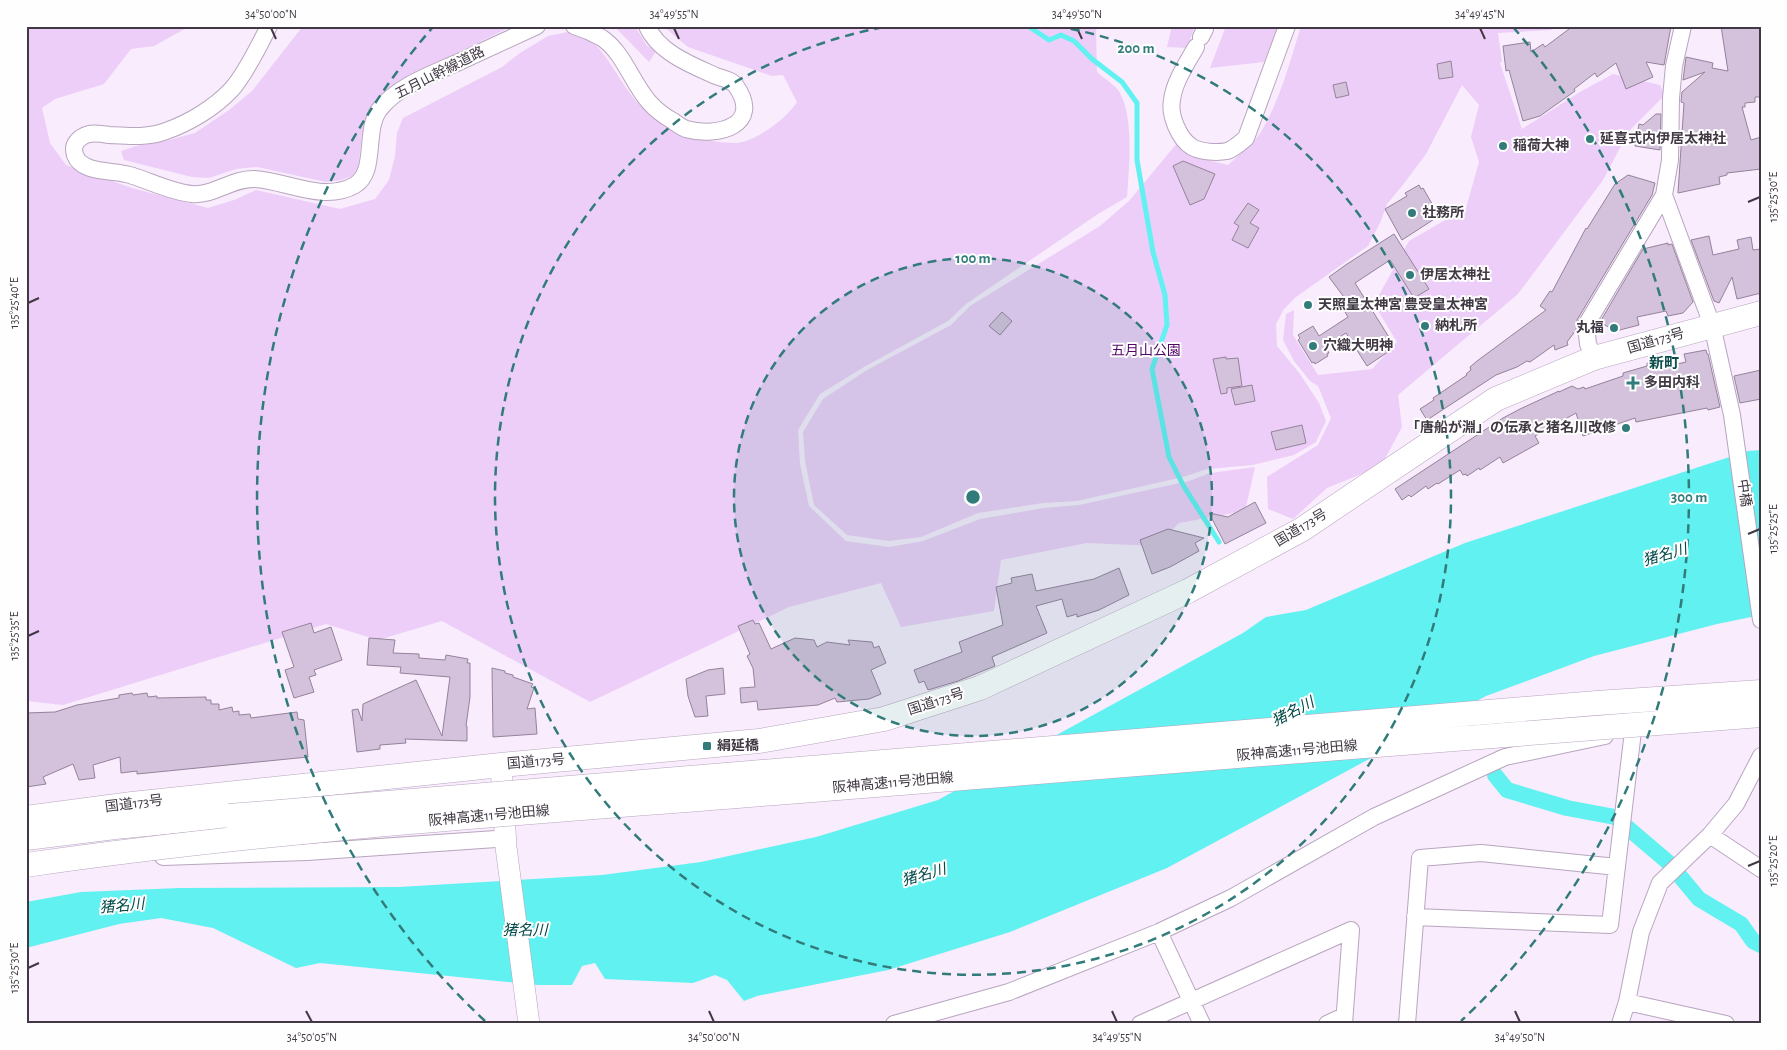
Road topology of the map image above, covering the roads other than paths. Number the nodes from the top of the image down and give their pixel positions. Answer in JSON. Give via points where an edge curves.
{"nodes":[{"id":1,"x":269,"y":26,"type":"edge"},
{"id":2,"x":537,"y":26,"type":"edge"},
{"id":3,"x":574,"y":26,"type":"edge"},
{"id":4,"x":647,"y":26,"type":"edge"},
{"id":5,"x":1287,"y":26,"type":"edge"},
{"id":6,"x":1683,"y":26,"type":"edge"},
{"id":7,"x":1201,"y":36,"type":"dead end"},
{"id":8,"x":1664,"y":195,"type":"junction"},
{"id":9,"x":1761,"y":313,"type":"edge"},
{"id":10,"x":1712,"y":326,"type":"junction"},
{"id":11,"x":1594,"y":358,"type":"junction"},
{"id":12,"x":1761,"y":620,"type":"edge"},
{"id":13,"x":1761,"y":692,"type":"edge"},
{"id":14,"x":1761,"y":716,"type":"edge"},
{"id":15,"x":1633,"y":731,"type":"junction"},
{"id":16,"x":1761,"y":756,"type":"edge"},
{"id":17,"x":501,"y":765,"type":"junction"},
{"id":18,"x":26,"y":818,"type":"edge"},
{"id":19,"x":1710,"y":835,"type":"junction"},
{"id":20,"x":26,"y":838,"type":"edge"},
{"id":21,"x":501,"y":843,"type":"junction"},
{"id":22,"x":26,"y":865,"type":"edge"},
{"id":23,"x":1617,"y":867,"type":"junction"},
{"id":24,"x":1761,"y":869,"type":"edge"},
{"id":25,"x":26,"y":872,"type":"edge"},
{"id":26,"x":1415,"y":917,"type":"junction"},
{"id":27,"x":1159,"y":932,"type":"junction"},
{"id":28,"x":1191,"y":1001,"type":"junction"},
{"id":29,"x":1627,"y":1002,"type":"junction"},
{"id":30,"x":1344,"y":1020,"type":"edge"},
{"id":31,"x":529,"y":1024,"type":"edge"},
{"id":32,"x":894,"y":1024,"type":"edge"},
{"id":33,"x":1140,"y":1024,"type":"edge"},
{"id":34,"x":1202,"y":1024,"type":"edge"},
{"id":35,"x":1327,"y":1024,"type":"edge"},
{"id":36,"x":1407,"y":1024,"type":"edge"},
{"id":37,"x":1620,"y":1024,"type":"edge"},
{"id":38,"x":1726,"y":1024,"type":"edge"}],
"edges":[{"from":1,"to":2,"type":"street","name":"五月山幹線道路","via":[[232,89],[199,115],[166,131],[134,136],[90,134],[81,137],[75,144],[76,159],[88,168],[125,173],[181,193],[209,193],[234,182],[254,179],[325,193],[341,191],[359,182],[364,175],[374,121],[395,94]]},
{"from":3,"to":4,"type":"street","via":[[603,39],[616,52],[649,102],[664,116],[684,128],[707,133],[732,128],[743,115],[744,100],[734,83],[682,62],[651,36]]},
{"from":5,"to":7,"type":"street","via":[[1246,138],[1227,151],[1211,152],[1192,147],[1178,132],[1173,117],[1171,100]]},
{"from":6,"to":8,"type":"street","via":[[1674,66],[1670,160]]},
{"from":8,"to":10,"type":"street","name":"中橋"},
{"from":8,"to":11,"type":"street","via":[[1586,324],[1588,344]]},
{"from":9,"to":10,"type":"highway","name":"国道173号"},
{"from":10,"to":11,"type":"highway","name":"国道173号"},
{"from":10,"to":12,"type":"street","name":"中橋","via":[[1734,425]]},
{"from":11,"to":17,"type":"highway","name":"国道173号","via":[[1496,399],[1301,530],[1188,591],[980,688],[884,719],[759,741]]},
{"from":13,"to":20,"type":"highway","name":"阪神高速11号池田線","bridge":true,"via":[[228,816]]},
{"from":14,"to":15,"type":"street"},
{"from":14,"to":22,"type":"highway","name":"阪神高速11号池田線","bridge":true,"via":[[628,804],[261,836]]},
{"from":15,"to":23,"type":"street"},
{"from":15,"to":27,"type":"street","via":[[1505,757],[1374,817],[1231,898]]},
{"from":16,"to":19,"type":"street","via":[[1736,804]]},
{"from":17,"to":18,"type":"highway","name":"国道173号"},
{"from":17,"to":21,"type":"main road"},
{"from":19,"to":24,"type":"street"},
{"from":19,"to":29,"type":"street","via":[[1660,883],[1641,932]]},
{"from":21,"to":25,"type":"street","via":[[109,860]]},
{"from":21,"to":31,"type":"main road"},
{"from":23,"to":26,"type":"street","via":[[1610,926]]},
{"from":23,"to":26,"type":"street","via":[[1481,853],[1420,858]]},
{"from":26,"to":36,"type":"street"},
{"from":27,"to":28,"type":"street"},
{"from":27,"to":32,"type":"street","via":[[1009,992]]},
{"from":28,"to":30,"type":"street","via":[[1351,930]]},
{"from":28,"to":33,"type":"street"},
{"from":28,"to":34,"type":"street"},
{"from":29,"to":37,"type":"street"},
{"from":29,"to":38,"type":"street"},
{"from":30,"to":35,"type":"street"}]}
